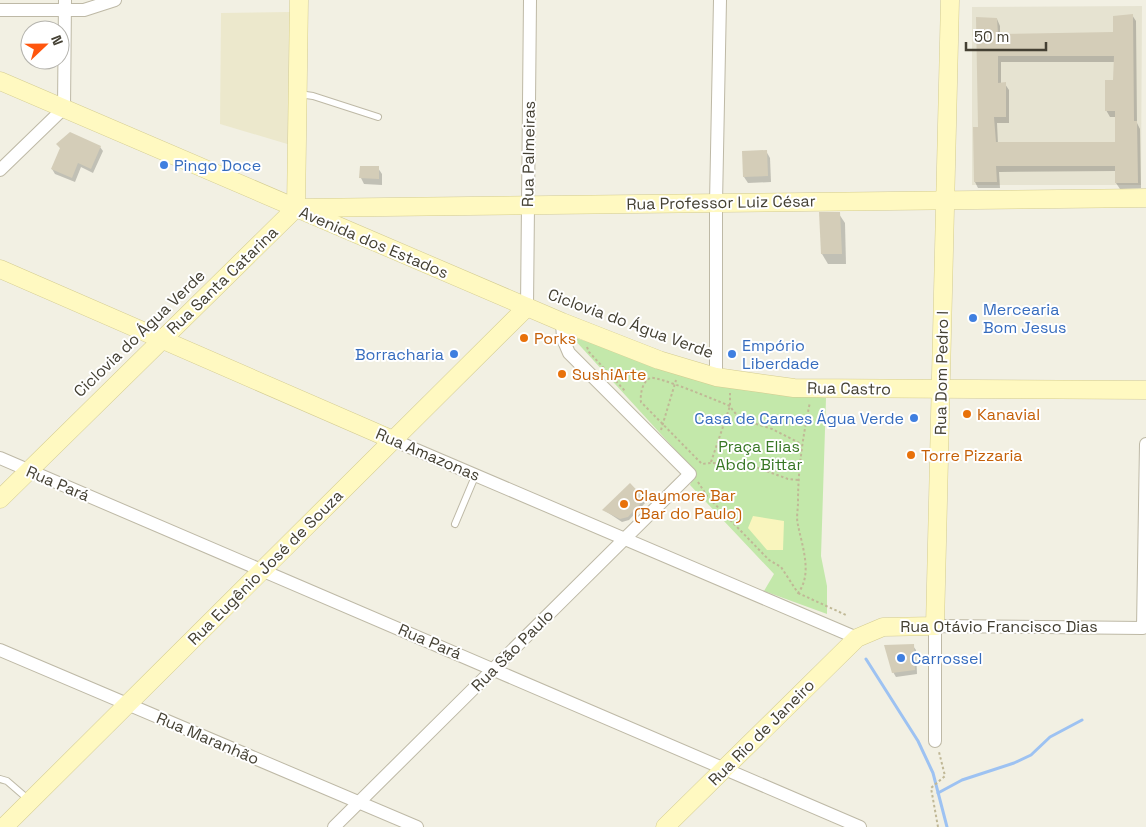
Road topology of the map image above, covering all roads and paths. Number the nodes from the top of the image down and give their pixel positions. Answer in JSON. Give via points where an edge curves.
{"nodes":[{"id":1,"x":115,"y":0,"type":"edge"},
{"id":2,"x":299,"y":0,"type":"edge"},
{"id":3,"x":530,"y":0,"type":"edge"},
{"id":4,"x":720,"y":0,"type":"edge"},
{"id":5,"x":950,"y":0,"type":"edge"},
{"id":6,"x":65,"y":5,"type":"edge"},
{"id":7,"x":0,"y":10,"type":"edge"},
{"id":8,"x":0,"y":81,"type":"edge"},
{"id":9,"x":298,"y":93,"type":"junction"},
{"id":10,"x":64,"y":108,"type":"junction"},
{"id":11,"x":378,"y":117,"type":"dead end"},
{"id":12,"x":0,"y":170,"type":"edge"},
{"id":13,"x":1146,"y":198,"type":"edge"},
{"id":14,"x":946,"y":200,"type":"junction"},
{"id":15,"x":716,"y":203,"type":"junction"},
{"id":16,"x":528,"y":204,"type":"junction"},
{"id":17,"x":296,"y":208,"type":"junction"},
{"id":18,"x":0,"y":270,"type":"edge"},
{"id":19,"x":527,"y":307,"type":"junction"},
{"id":20,"x":562,"y":322,"type":"junction"},
{"id":21,"x":161,"y":339,"type":"junction"},
{"id":22,"x":596,"y":350,"type":"dead end"},
{"id":23,"x":676,"y":376,"type":"dead end"},
{"id":24,"x":716,"y":377,"type":"junction"},
{"id":25,"x":674,"y":384,"type":"junction"},
{"id":26,"x":941,"y":389,"type":"junction"},
{"id":27,"x":1146,"y":390,"type":"edge"},
{"id":28,"x":628,"y":394,"type":"dead end"},
{"id":29,"x":811,"y":398,"type":"dead end"},
{"id":30,"x":635,"y":402,"type":"dead end"},
{"id":31,"x":730,"y":406,"type":"junction"},
{"id":32,"x":641,"y":409,"type":"dead end"},
{"id":33,"x":654,"y":423,"type":"dead end"},
{"id":34,"x":663,"y":423,"type":"junction"},
{"id":35,"x":393,"y":440,"type":"junction"},
{"id":36,"x":802,"y":444,"type":"junction"},
{"id":37,"x":1146,"y":444,"type":"edge"},
{"id":38,"x":0,"y":458,"type":"edge"},
{"id":39,"x":711,"y":463,"type":"junction"},
{"id":40,"x":702,"y":464,"type":"junction"},
{"id":41,"x":29,"y":470,"type":"junction"},
{"id":42,"x":697,"y":473,"type":"junction"},
{"id":43,"x":476,"y":474,"type":"junction"},
{"id":44,"x":798,"y":480,"type":"junction"},
{"id":45,"x":0,"y":499,"type":"edge"},
{"id":46,"x":455,"y":524,"type":"dead end"},
{"id":47,"x":625,"y":538,"type":"junction"},
{"id":48,"x":262,"y":571,"type":"junction"},
{"id":49,"x":798,"y":593,"type":"junction"},
{"id":50,"x":846,"y":615,"type":"dead end"},
{"id":51,"x":935,"y":626,"type":"junction"},
{"id":52,"x":857,"y":638,"type":"junction"},
{"id":53,"x":0,"y":650,"type":"edge"},
{"id":54,"x":494,"y":668,"type":"junction"},
{"id":55,"x":128,"y":704,"type":"junction"},
{"id":56,"x":936,"y":741,"type":"joint"},
{"id":57,"x":724,"y":769,"type":"junction"},
{"id":58,"x":0,"y":779,"type":"edge"},
{"id":59,"x":30,"y":801,"type":"junction"},
{"id":60,"x":359,"y":802,"type":"junction"},
{"id":61,"x":4,"y":827,"type":"edge"},
{"id":62,"x":334,"y":827,"type":"edge"},
{"id":63,"x":417,"y":827,"type":"edge"},
{"id":64,"x":665,"y":827,"type":"edge"},
{"id":65,"x":860,"y":827,"type":"edge"},
{"id":66,"x":938,"y":827,"type":"edge"}],
"edges":[{"from":1,"to":6,"type":"street","via":[[91,8]]},
{"from":2,"to":9,"type":"street"},
{"from":3,"to":16,"type":"street","name":"Rua Palmeiras"},
{"from":4,"to":15,"type":"street"},
{"from":5,"to":14,"type":"street","name":"Rua Dom Pedro I"},
{"from":6,"to":7,"type":"street"},
{"from":6,"to":10,"type":"street"},
{"from":8,"to":10,"type":"street","name":"Avenida dos Estados"},
{"from":9,"to":11,"type":"lane"},
{"from":9,"to":17,"type":"street"},
{"from":10,"to":12,"type":"street"},
{"from":10,"to":17,"type":"street","name":"Avenida dos Estados"},
{"from":13,"to":14,"type":"street","name":"Rua Professor Luiz César"},
{"from":14,"to":15,"type":"street","name":"Rua Professor Luiz César"},
{"from":14,"to":26,"type":"street","name":"Rua Dom Pedro I"},
{"from":15,"to":16,"type":"street","name":"Rua Professor Luiz César"},
{"from":15,"to":24,"type":"street"},
{"from":16,"to":17,"type":"street","name":"Rua Professor Luiz César"},
{"from":16,"to":19,"type":"street","name":"Rua Palmeiras"},
{"from":17,"to":19,"type":"street","name":"Avenida dos Estados"},
{"from":17,"to":21,"type":"street","name":"Rua Santa Catarina"},
{"from":18,"to":21,"type":"street","name":"Rua Amazonas"},
{"from":19,"to":20,"type":"street","name":"Avenida dos Estados"},
{"from":19,"to":35,"type":"street","name":"Rua Eugênio José de Souza"},
{"from":20,"to":24,"type":"street","name":"Rua Castro","via":[[658,360]]},
{"from":20,"to":42,"type":"street","via":[[563,339],[569,353]]},
{"from":21,"to":35,"type":"street","name":"Rua Amazonas"},
{"from":21,"to":41,"type":"street","name":"Rua Santa Catarina"},
{"from":22,"to":28,"type":"path","via":[[587,347]]},
{"from":23,"to":25,"type":"path"},
{"from":24,"to":26,"type":"street","name":"Rua Castro","via":[[794,388]]},
{"from":24,"to":31,"type":"path","via":[[730,387]]},
{"from":25,"to":31,"type":"path"},
{"from":25,"to":34,"type":"path"},
{"from":25,"to":34,"type":"path","via":[[653,377],[642,389],[641,402]]},
{"from":26,"to":27,"type":"street","name":"Rua Castro"},
{"from":26,"to":51,"type":"street","name":"Rua Dom Pedro I"},
{"from":29,"to":36,"type":"path"},
{"from":30,"to":32,"type":"path"},
{"from":31,"to":36,"type":"path","via":[[746,421],[770,428]]},
{"from":31,"to":39,"type":"path"},
{"from":33,"to":34,"type":"path","via":[[661,430]]},
{"from":34,"to":40,"type":"path"},
{"from":35,"to":43,"type":"street","name":"Rua Amazonas"},
{"from":35,"to":48,"type":"street","name":"Rua Eugênio José de Souza"},
{"from":36,"to":44,"type":"path"},
{"from":37,"to":51,"type":"street","name":"Rua Otávio Francisco Dias","via":[[1143,628]]},
{"from":38,"to":41,"type":"street","name":"Rua Pará"},
{"from":39,"to":40,"type":"path"},
{"from":39,"to":44,"type":"path","via":[[750,465],[788,480]]},
{"from":40,"to":42,"type":"path"},
{"from":41,"to":45,"type":"street","name":"Rua Santa Catarina"},
{"from":41,"to":48,"type":"street","name":"Rua Pará"},
{"from":42,"to":47,"type":"street","name":"Rua São Paulo"},
{"from":42,"to":49,"type":"path","via":[[697,483],[707,496],[769,560],[781,567]]},
{"from":43,"to":46,"type":"lane"},
{"from":43,"to":47,"type":"street","name":"Rua Amazonas"},
{"from":44,"to":49,"type":"path","via":[[798,525],[805,575]]},
{"from":47,"to":52,"type":"street","name":"Rua Amazonas"},
{"from":47,"to":54,"type":"street","name":"Rua São Paulo"},
{"from":48,"to":54,"type":"street","name":"Rua Pará"},
{"from":48,"to":55,"type":"street","name":"Rua Eugênio José de Souza"},
{"from":49,"to":50,"type":"path"},
{"from":51,"to":52,"type":"street","name":"Rua Otávio Francisco Dias","via":[[883,627]]},
{"from":51,"to":56,"type":"street","name":"Rua Dom Pedro I"},
{"from":52,"to":57,"type":"street","name":"Rua Rio de Janeiro"},
{"from":53,"to":55,"type":"street","name":"Rua Maranhão"},
{"from":54,"to":57,"type":"street","name":"Rua Pará"},
{"from":54,"to":60,"type":"street","name":"Rua São Paulo"},
{"from":55,"to":59,"type":"street","name":"Rua Eugênio José de Souza"},
{"from":55,"to":60,"type":"street","name":"Rua Maranhão"},
{"from":56,"to":66,"type":"path","via":[[945,776],[931,788]]},
{"from":57,"to":64,"type":"street","name":"Rua Rio de Janeiro"},
{"from":57,"to":65,"type":"street","name":"Rua Pará"},
{"from":58,"to":59,"type":"lane","via":[[7,781]]},
{"from":59,"to":61,"type":"street","name":"Rua Eugênio José de Souza"},
{"from":60,"to":62,"type":"street","name":"Rua São Paulo"},
{"from":60,"to":63,"type":"street","name":"Rua Maranhão"}]}
